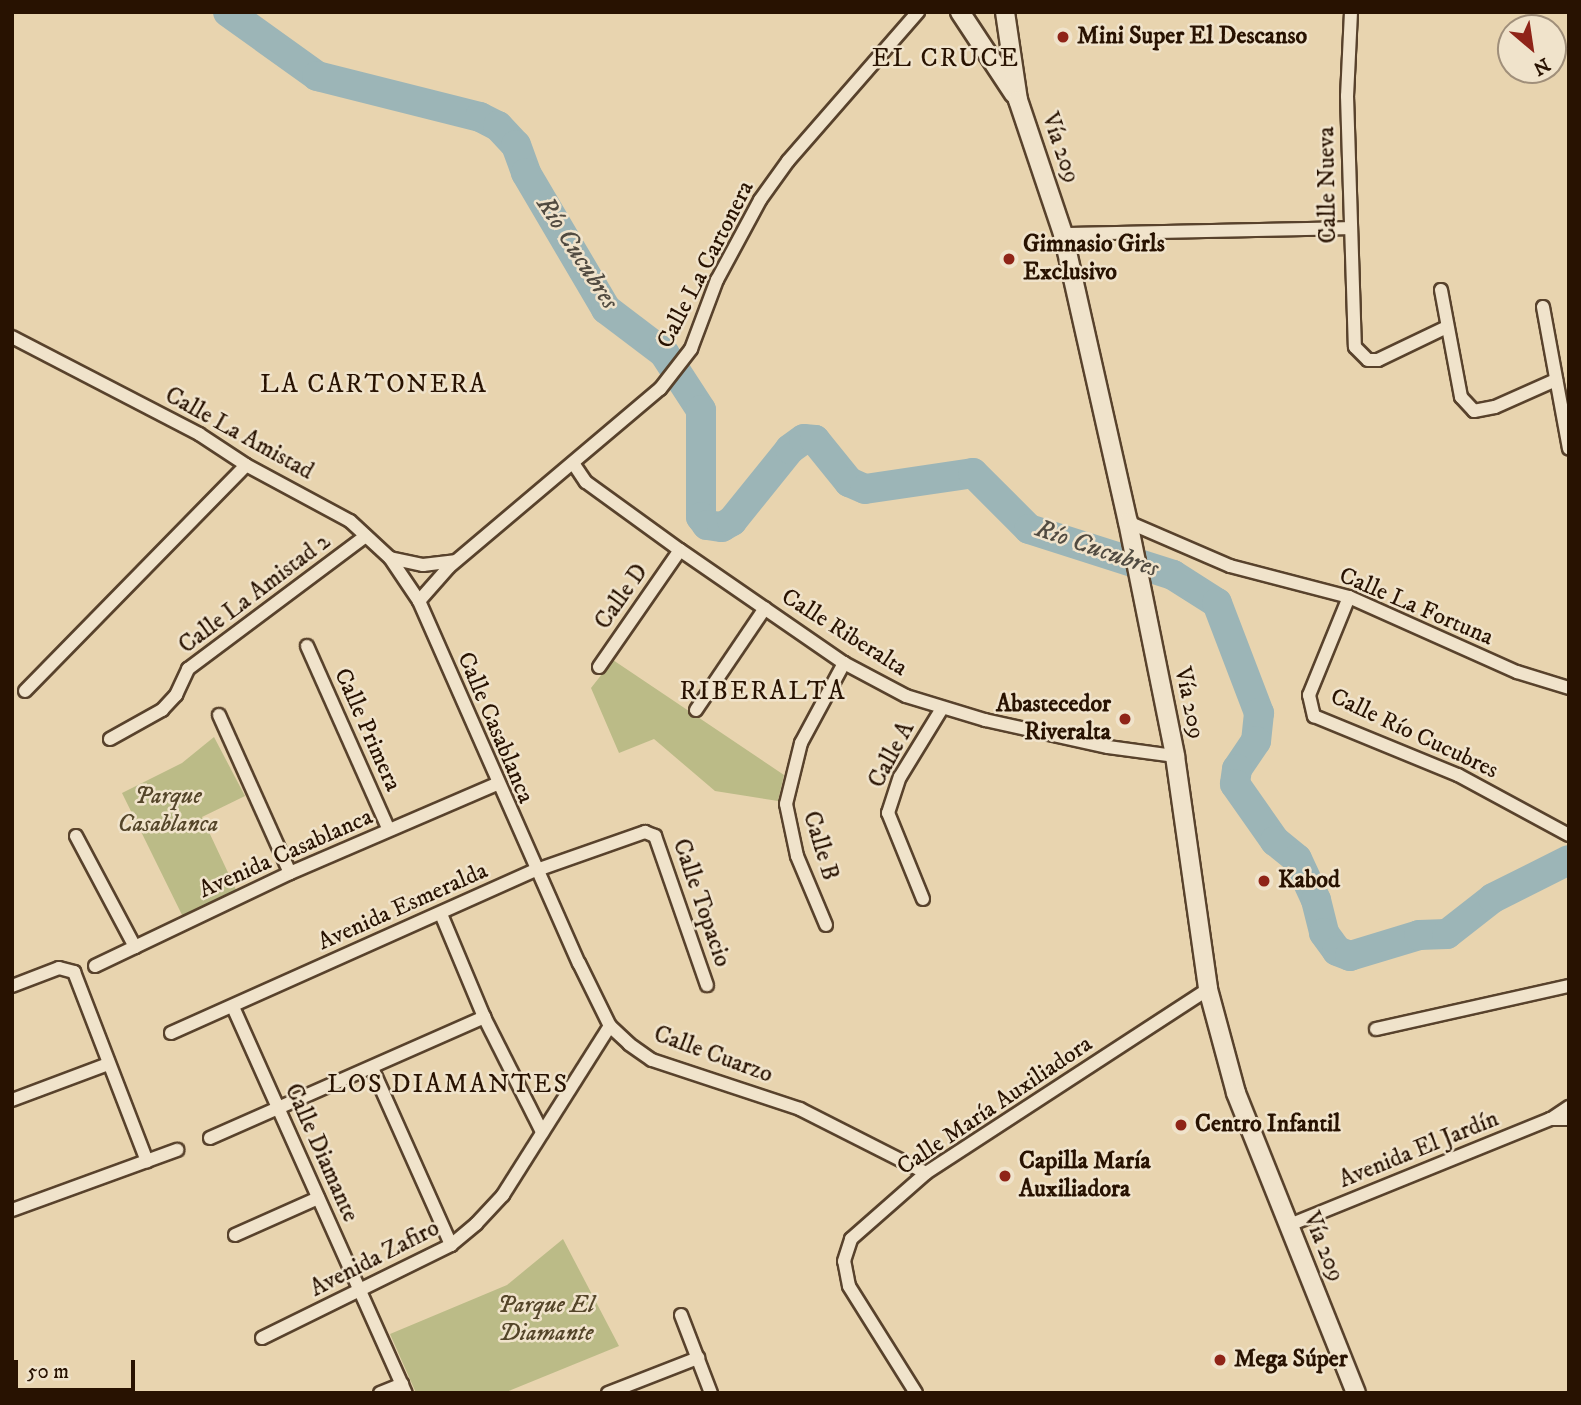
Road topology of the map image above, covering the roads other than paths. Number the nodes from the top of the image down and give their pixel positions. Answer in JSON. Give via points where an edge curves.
{"nodes":[{"id":1,"x":918,"y":12,"type":"edge"},
{"id":2,"x":960,"y":12,"type":"edge"},
{"id":3,"x":1005,"y":12,"type":"edge"},
{"id":4,"x":1351,"y":12,"type":"edge"},
{"id":5,"x":1018,"y":100,"type":"junction"},
{"id":6,"x":1349,"y":228,"type":"junction"},
{"id":7,"x":1063,"y":234,"type":"junction"},
{"id":8,"x":1441,"y":290,"type":"dead end"},
{"id":9,"x":1544,"y":307,"type":"dead end"},
{"id":10,"x":1447,"y":327,"type":"junction"},
{"id":11,"x":12,"y":337,"type":"edge"},
{"id":12,"x":1556,"y":380,"type":"junction"},
{"id":13,"x":1569,"y":449,"type":"edge"},
{"id":14,"x":573,"y":463,"type":"junction"},
{"id":15,"x":246,"y":465,"type":"junction"},
{"id":16,"x":1129,"y":528,"type":"junction"},
{"id":17,"x":366,"y":536,"type":"junction"},
{"id":18,"x":680,"y":550,"type":"junction"},
{"id":19,"x":390,"y":558,"type":"junction"},
{"id":20,"x":457,"y":560,"type":"junction"},
{"id":21,"x":1349,"y":597,"type":"junction"},
{"id":22,"x":419,"y":601,"type":"junction"},
{"id":23,"x":765,"y":608,"type":"junction"},
{"id":24,"x":307,"y":646,"type":"dead end"},
{"id":25,"x":844,"y":663,"type":"junction"},
{"id":26,"x":599,"y":667,"type":"dead end"},
{"id":27,"x":1569,"y":688,"type":"edge"},
{"id":28,"x":25,"y":691,"type":"dead end"},
{"id":29,"x":696,"y":710,"type":"dead end"},
{"id":30,"x":941,"y":710,"type":"junction"},
{"id":31,"x":219,"y":715,"type":"dead end"},
{"id":32,"x":110,"y":739,"type":"dead end"},
{"id":33,"x":1175,"y":756,"type":"junction"},
{"id":34,"x":496,"y":784,"type":"junction"},
{"id":35,"x":389,"y":830,"type":"junction"},
{"id":36,"x":76,"y":835,"type":"dead end"},
{"id":37,"x":1569,"y":835,"type":"edge"},
{"id":38,"x":655,"y":836,"type":"joint"},
{"id":39,"x":534,"y":871,"type":"junction"},
{"id":40,"x":290,"y":873,"type":"junction"},
{"id":41,"x":923,"y":899,"type":"dead end"},
{"id":42,"x":441,"y":914,"type":"junction"},
{"id":43,"x":826,"y":925,"type":"dead end"},
{"id":44,"x":135,"y":947,"type":"junction"},
{"id":45,"x":95,"y":966,"type":"dead end"},
{"id":46,"x":707,"y":985,"type":"dead end"},
{"id":47,"x":12,"y":986,"type":"edge"},
{"id":48,"x":1569,"y":986,"type":"edge"},
{"id":49,"x":1208,"y":989,"type":"junction"},
{"id":50,"x":233,"y":1006,"type":"junction"},
{"id":51,"x":484,"y":1017,"type":"junction"},
{"id":52,"x":610,"y":1026,"type":"junction"},
{"id":53,"x":1376,"y":1029,"type":"dead end"},
{"id":54,"x":171,"y":1033,"type":"dead end"},
{"id":55,"x":107,"y":1064,"type":"junction"},
{"id":56,"x":372,"y":1068,"type":"junction"},
{"id":57,"x":12,"y":1100,"type":"edge"},
{"id":58,"x":1569,"y":1107,"type":"edge"},
{"id":59,"x":278,"y":1108,"type":"junction"},
{"id":60,"x":1550,"y":1119,"type":"junction"},
{"id":61,"x":1569,"y":1119,"type":"edge"},
{"id":62,"x":542,"y":1132,"type":"junction"},
{"id":63,"x":210,"y":1138,"type":"dead end"},
{"id":64,"x":177,"y":1150,"type":"dead end"},
{"id":65,"x":147,"y":1161,"type":"junction"},
{"id":66,"x":926,"y":1173,"type":"junction"},
{"id":67,"x":318,"y":1198,"type":"junction"},
{"id":68,"x":12,"y":1210,"type":"edge"},
{"id":69,"x":1287,"y":1226,"type":"junction"},
{"id":70,"x":235,"y":1235,"type":"dead end"},
{"id":71,"x":451,"y":1245,"type":"junction"},
{"id":72,"x":361,"y":1292,"type":"junction"},
{"id":73,"x":681,"y":1315,"type":"dead end"},
{"id":74,"x":262,"y":1338,"type":"dead end"},
{"id":75,"x":698,"y":1359,"type":"junction"},
{"id":76,"x":404,"y":1388,"type":"edge"},
{"id":77,"x":380,"y":1393,"type":"edge"},
{"id":78,"x":608,"y":1393,"type":"edge"},
{"id":79,"x":711,"y":1393,"type":"edge"},
{"id":80,"x":916,"y":1393,"type":"edge"},
{"id":81,"x":1356,"y":1393,"type":"edge"}],
"edges":[{"from":1,"to":14,"type":"street","name":"Calle La Cartonera","via":[[788,161],[760,200],[717,280],[691,349],[660,389]]},
{"from":2,"to":5,"type":"main road"},
{"from":3,"to":5,"type":"main road","name":"Vía 209"},
{"from":4,"to":6,"type":"street","name":"Calle Nueva"},
{"from":5,"to":7,"type":"main road","name":"Vía 209"},
{"from":6,"to":7,"type":"street"},
{"from":6,"to":10,"type":"street","name":"Calle Nueva","via":[[1359,355],[1378,360]]},
{"from":7,"to":16,"type":"main road","name":"Vía 209"},
{"from":8,"to":10,"type":"street"},
{"from":9,"to":12,"type":"street"},
{"from":10,"to":12,"type":"street","via":[[1461,397],[1474,411]]},
{"from":11,"to":15,"type":"street","name":"Calle La Amistad","via":[[200,434]]},
{"from":12,"to":13,"type":"street"},
{"from":14,"to":18,"type":"street","name":"Calle Riberalta","via":[[586,482]]},
{"from":14,"to":20,"type":"street","name":"Calle La Cartonera"},
{"from":15,"to":17,"type":"street","name":"Calle La Amistad","via":[[340,515]]},
{"from":15,"to":28,"type":"street"},
{"from":16,"to":21,"type":"street","name":"Calle La Fortuna","via":[[1230,566]]},
{"from":16,"to":33,"type":"main road","name":"Vía 209"},
{"from":17,"to":19,"type":"street","name":"Calle La Amistad"},
{"from":17,"to":32,"type":"street","name":"Calle La Amistad 2","via":[[188,669],[176,695],[162,710]]},
{"from":18,"to":23,"type":"street","name":"Calle Riberalta"},
{"from":18,"to":26,"type":"street","name":"Calle D"},
{"from":19,"to":20,"type":"street","via":[[423,565]]},
{"from":19,"to":22,"type":"street","name":"Calle La Amistad"},
{"from":20,"to":22,"type":"street","name":"Calle La Cartonera"},
{"from":21,"to":27,"type":"street","name":"Calle La Fortuna","via":[[1517,672]]},
{"from":21,"to":37,"type":"street","name":"Calle Río Cucubres","via":[[1309,695],[1314,716],[1458,775]]},
{"from":22,"to":34,"type":"street","name":"Calle Casablanca"},
{"from":23,"to":25,"type":"street","name":"Calle Riberalta"},
{"from":23,"to":29,"type":"street"},
{"from":24,"to":35,"type":"street","name":"Calle Primera"},
{"from":25,"to":30,"type":"street","name":"Calle Riberalta"},
{"from":25,"to":43,"type":"street","name":"Calle B","via":[[801,743],[786,804],[797,856]]},
{"from":30,"to":33,"type":"street","name":"Calle Riberalta","via":[[1108,747]]},
{"from":30,"to":41,"type":"street","name":"Calle A","via":[[900,777],[888,813]]},
{"from":31,"to":40,"type":"street"},
{"from":33,"to":49,"type":"main road","name":"Vía 209"},
{"from":34,"to":35,"type":"street","name":"Avenida Casablanca"},
{"from":34,"to":39,"type":"street","name":"Calle Casablanca"},
{"from":35,"to":40,"type":"street","name":"Avenida Casablanca"},
{"from":36,"to":44,"type":"street"},
{"from":38,"to":39,"type":"street","name":"Avenida Esmeralda","via":[[645,832]]},
{"from":38,"to":46,"type":"street","name":"Calle Topacio"},
{"from":39,"to":42,"type":"street","name":"Avenida Esmeralda"},
{"from":39,"to":52,"type":"street","name":"Calle Cuarzo"},
{"from":40,"to":44,"type":"street","name":"Avenida Casablanca"},
{"from":42,"to":50,"type":"street","name":"Avenida Esmeralda"},
{"from":42,"to":51,"type":"street"},
{"from":44,"to":45,"type":"street","name":"Avenida Casablanca"},
{"from":47,"to":55,"type":"street","via":[[59,968],[74,972]]},
{"from":48,"to":53,"type":"street"},
{"from":49,"to":66,"type":"street","name":"Calle María Auxiliadora"},
{"from":49,"to":69,"type":"main road","name":"Vía 209","via":[[1236,1093]]},
{"from":50,"to":54,"type":"street","name":"Avenida Esmeralda"},
{"from":50,"to":59,"type":"street","name":"Calle Diamante"},
{"from":51,"to":56,"type":"street"},
{"from":51,"to":62,"type":"street"},
{"from":52,"to":62,"type":"street","name":"Avenida Zafiro"},
{"from":52,"to":66,"type":"street","name":"Calle Cuarzo","via":[[652,1060],[800,1109]]},
{"from":55,"to":57,"type":"street"},
{"from":55,"to":65,"type":"street"},
{"from":56,"to":59,"type":"street"},
{"from":56,"to":71,"type":"street"},
{"from":58,"to":60,"type":"street"},
{"from":59,"to":63,"type":"street"},
{"from":59,"to":67,"type":"street","name":"Calle Diamante"},
{"from":60,"to":61,"type":"street","name":"Avenida El Jardín"},
{"from":60,"to":69,"type":"street","name":"Avenida El Jardín"},
{"from":62,"to":71,"type":"street","name":"Avenida Zafiro","via":[[503,1195]]},
{"from":64,"to":65,"type":"street"},
{"from":65,"to":68,"type":"street"},
{"from":66,"to":80,"type":"street","name":"Calle María Auxiliadora","via":[[851,1239],[844,1261],[849,1286]]},
{"from":67,"to":70,"type":"street"},
{"from":67,"to":72,"type":"street","name":"Calle Diamante"},
{"from":69,"to":81,"type":"main road","name":"Vía 209"},
{"from":71,"to":72,"type":"street","name":"Avenida Zafiro"},
{"from":72,"to":74,"type":"street","name":"Avenida Zafiro"},
{"from":72,"to":76,"type":"street","name":"Calle Diamante"},
{"from":73,"to":75,"type":"street"},
{"from":75,"to":78,"type":"street"},
{"from":75,"to":79,"type":"street"},
{"from":76,"to":77,"type":"street"}]}
